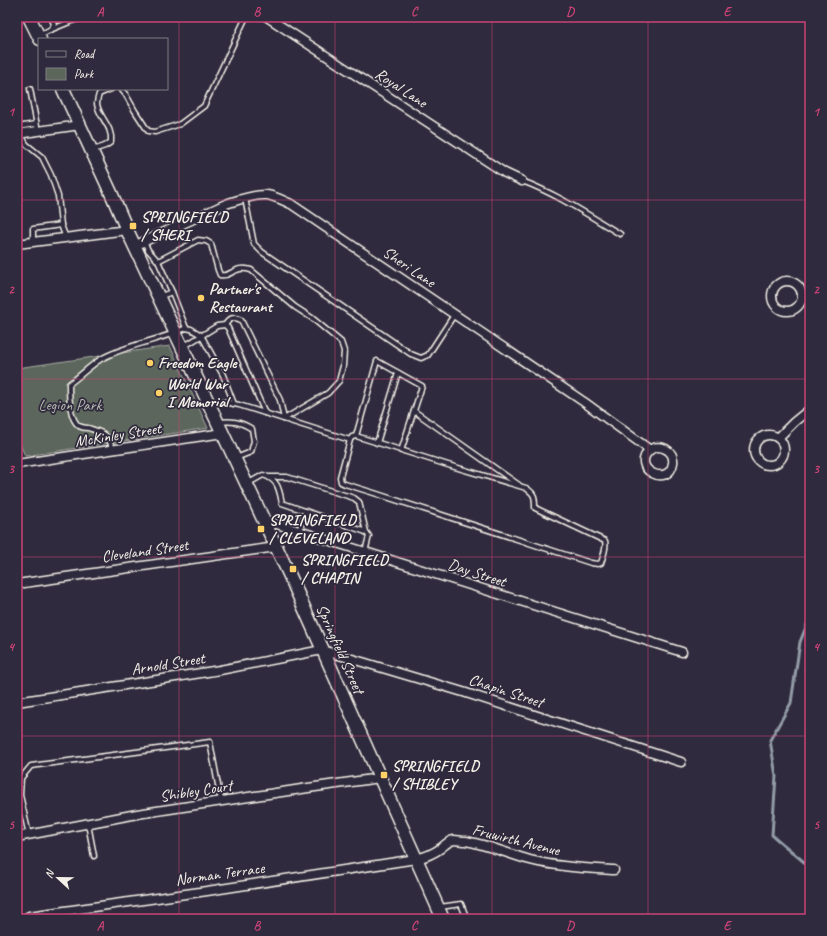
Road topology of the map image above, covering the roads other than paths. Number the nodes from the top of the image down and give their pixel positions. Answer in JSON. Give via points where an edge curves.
{"nodes":[{"id":1,"x":30,"y":17,"type":"edge"},
{"id":2,"x":51,"y":17,"type":"edge"},
{"id":3,"x":82,"y":17,"type":"edge"},
{"id":4,"x":246,"y":17,"type":"edge"},
{"id":5,"x":267,"y":17,"type":"edge"},
{"id":6,"x":50,"y":30,"type":"junction"},
{"id":7,"x":39,"y":37,"type":"edge"},
{"id":8,"x":30,"y":89,"type":"dead end"},
{"id":9,"x":63,"y":90,"type":"edge"},
{"id":10,"x":108,"y":90,"type":"edge"},
{"id":11,"x":122,"y":90,"type":"edge"},
{"id":12,"x":80,"y":125,"type":"junction"},
{"id":13,"x":37,"y":127,"type":"junction"},
{"id":14,"x":18,"y":132,"type":"edge"},
{"id":15,"x":92,"y":151,"type":"junction"},
{"id":16,"x":522,"y":181,"type":"joint"},
{"id":17,"x":245,"y":198,"type":"junction"},
{"id":18,"x":61,"y":225,"type":"junction"},
{"id":19,"x":127,"y":230,"type":"junction"},
{"id":20,"x":620,"y":234,"type":"dead end"},
{"id":21,"x":66,"y":238,"type":"junction"},
{"id":22,"x":33,"y":242,"type":"junction"},
{"id":23,"x":17,"y":244,"type":"edge"},
{"id":24,"x":139,"y":244,"type":"junction"},
{"id":25,"x":158,"y":261,"type":"junction"},
{"id":26,"x":172,"y":292,"type":"junction"},
{"id":27,"x":158,"y":297,"type":"junction"},
{"id":28,"x":454,"y":314,"type":"junction"},
{"id":29,"x":225,"y":325,"type":"junction"},
{"id":30,"x":181,"y":330,"type":"junction"},
{"id":31,"x":201,"y":335,"type":"junction"},
{"id":32,"x":183,"y":348,"type":"junction"},
{"id":33,"x":398,"y":373,"type":"junction"},
{"id":34,"x":209,"y":403,"type":"junction"},
{"id":35,"x":234,"y":404,"type":"junction"},
{"id":36,"x":810,"y":409,"type":"edge"},
{"id":37,"x":414,"y":411,"type":"junction"},
{"id":38,"x":265,"y":414,"type":"junction"},
{"id":39,"x":284,"y":419,"type":"junction"},
{"id":40,"x":220,"y":428,"type":"junction"},
{"id":41,"x":356,"y":436,"type":"junction"},
{"id":42,"x":778,"y":438,"type":"dead end"},
{"id":43,"x":350,"y":440,"type":"junction"},
{"id":44,"x":377,"y":443,"type":"junction"},
{"id":45,"x":113,"y":449,"type":"junction"},
{"id":46,"x":650,"y":450,"type":"dead end"},
{"id":47,"x":401,"y":451,"type":"junction"},
{"id":48,"x":235,"y":458,"type":"junction"},
{"id":49,"x":17,"y":464,"type":"edge"},
{"id":50,"x":270,"y":477,"type":"junction"},
{"id":51,"x":247,"y":484,"type":"junction"},
{"id":52,"x":523,"y":487,"type":"junction"},
{"id":53,"x":306,"y":511,"type":"junction"},
{"id":54,"x":264,"y":520,"type":"junction"},
{"id":55,"x":299,"y":532,"type":"junction"},
{"id":56,"x":366,"y":532,"type":"junction"},
{"id":57,"x":276,"y":547,"type":"junction"},
{"id":58,"x":365,"y":552,"type":"junction"},
{"id":59,"x":17,"y":584,"type":"edge"},
{"id":60,"x":322,"y":650,"type":"junction"},
{"id":61,"x":682,"y":652,"type":"dead end"},
{"id":62,"x":17,"y":702,"type":"edge"},
{"id":63,"x":681,"y":762,"type":"dead end"},
{"id":64,"x":380,"y":778,"type":"junction"},
{"id":65,"x":221,"y":801,"type":"junction"},
{"id":66,"x":88,"y":823,"type":"junction"},
{"id":67,"x":29,"y":835,"type":"junction"},
{"id":68,"x":17,"y":837,"type":"edge"},
{"id":69,"x":94,"y":856,"type":"dead end"},
{"id":70,"x":416,"y":859,"type":"junction"},
{"id":71,"x":614,"y":870,"type":"dead end"},
{"id":72,"x":438,"y":907,"type":"junction"},
{"id":73,"x":29,"y":916,"type":"joint"},
{"id":74,"x":17,"y":917,"type":"edge"},
{"id":75,"x":443,"y":919,"type":"edge"},
{"id":76,"x":467,"y":919,"type":"edge"}],
"edges":[{"from":1,"to":7,"type":"main road"},
{"from":2,"to":6,"type":"lane","via":[[54,24]]},
{"from":3,"to":6,"type":"lane"},
{"from":4,"to":11,"type":"lane","via":[[204,106],[180,124],[155,132],[148,131]]},
{"from":5,"to":16,"type":"street","name":"Royal Lane","via":[[505,173]]},
{"from":6,"to":7,"type":"lane"},
{"from":8,"to":13,"type":"lane"},
{"from":9,"to":12,"type":"main road","name":"Springfield Street"},
{"from":10,"to":15,"type":"lane","via":[[99,94],[97,102],[112,136],[111,142]]},
{"from":12,"to":13,"type":"street"},
{"from":12,"to":15,"type":"main road","name":"Springfield Street"},
{"from":13,"to":14,"type":"street"},
{"from":14,"to":18,"type":"lane","via":[[26,144],[42,157],[51,175],[58,196]]},
{"from":15,"to":19,"type":"main road","name":"Springfield Street"},
{"from":16,"to":20,"type":"lane","via":[[559,198]]},
{"from":17,"to":24,"type":"street","name":"Sheri Lane","via":[[226,204]]},
{"from":17,"to":28,"type":"street","name":"Sheri Lane","via":[[267,195],[291,204]]},
{"from":17,"to":28,"type":"lane","via":[[254,244],[262,252],[411,354],[421,358],[428,355]]},
{"from":18,"to":21,"type":"lane"},
{"from":18,"to":22,"type":"lane","via":[[33,229]]},
{"from":19,"to":21,"type":"street"},
{"from":19,"to":24,"type":"main road","name":"Springfield Street"},
{"from":21,"to":22,"type":"street"},
{"from":22,"to":23,"type":"street"},
{"from":24,"to":25,"type":"lane"},
{"from":24,"to":27,"type":"main road","name":"Springfield Street"},
{"from":25,"to":26,"type":"lane"},
{"from":25,"to":39,"type":"lane","via":[[198,240],[206,241],[211,244],[220,275],[231,274],[237,270],[251,270],[341,342],[344,351],[339,381],[328,393]]},
{"from":26,"to":27,"type":"lane"},
{"from":26,"to":30,"type":"lane"},
{"from":27,"to":30,"type":"main road","name":"Springfield Street"},
{"from":28,"to":46,"type":"street","name":"Sheri Lane"},
{"from":29,"to":31,"type":"lane","via":[[217,326]]},
{"from":29,"to":38,"type":"lane"},
{"from":29,"to":39,"type":"lane","via":[[233,317],[241,320],[280,400]]},
{"from":30,"to":31,"type":"lane","via":[[191,329]]},
{"from":30,"to":32,"type":"main road","name":"Springfield Street"},
{"from":30,"to":45,"type":"lane","via":[[101,359],[69,384],[68,396],[73,417],[79,426],[103,433],[110,440]]},
{"from":31,"to":32,"type":"lane"},
{"from":31,"to":35,"type":"lane"},
{"from":32,"to":34,"type":"main road","name":"Springfield Street"},
{"from":33,"to":37,"type":"lane","via":[[422,386]]},
{"from":33,"to":41,"type":"lane","via":[[377,361]]},
{"from":33,"to":44,"type":"lane"},
{"from":34,"to":35,"type":"lane"},
{"from":34,"to":40,"type":"main road","name":"Springfield Street"},
{"from":35,"to":38,"type":"lane"},
{"from":36,"to":42,"type":"street"},
{"from":37,"to":47,"type":"lane"},
{"from":37,"to":52,"type":"lane"},
{"from":38,"to":39,"type":"lane"},
{"from":39,"to":43,"type":"lane"},
{"from":40,"to":45,"type":"street","name":"McKinley Street"},
{"from":40,"to":48,"type":"main road","name":"Springfield Street"},
{"from":40,"to":48,"type":"lane","via":[[231,421],[245,424],[252,429],[254,441],[251,452]]},
{"from":41,"to":43,"type":"lane"},
{"from":41,"to":44,"type":"lane"},
{"from":43,"to":52,"type":"lane","via":[[340,477],[341,482],[345,484],[591,563],[600,563],[605,541],[535,508],[533,493]]},
{"from":44,"to":47,"type":"lane"},
{"from":45,"to":49,"type":"street","name":"McKinley Street"},
{"from":47,"to":52,"type":"lane"},
{"from":48,"to":51,"type":"main road","name":"Springfield Street"},
{"from":50,"to":51,"type":"lane","via":[[263,475]]},
{"from":50,"to":53,"type":"lane","via":[[278,486],[282,503]]},
{"from":50,"to":56,"type":"lane","via":[[287,477],[354,498],[359,502]]},
{"from":51,"to":54,"type":"main road","name":"Springfield Street"},
{"from":53,"to":55,"type":"lane"},
{"from":53,"to":56,"type":"lane"},
{"from":54,"to":55,"type":"street","name":"Day Street"},
{"from":54,"to":57,"type":"main road","name":"Springfield Street"},
{"from":55,"to":58,"type":"street","name":"Day Street"},
{"from":56,"to":58,"type":"lane","via":[[369,536]]},
{"from":57,"to":59,"type":"street","name":"Cleveland Street"},
{"from":57,"to":60,"type":"main road","name":"Springfield Street"},
{"from":58,"to":61,"type":"street","name":"Day Street"},
{"from":60,"to":62,"type":"street","name":"Arnold Street","via":[[220,670]]},
{"from":60,"to":63,"type":"street","name":"Chapin Street"},
{"from":60,"to":64,"type":"main road","name":"Springfield Street"},
{"from":64,"to":65,"type":"street","name":"Shibley Court"},
{"from":64,"to":70,"type":"main road","name":"Springfield Street"},
{"from":65,"to":66,"type":"street","name":"Shibley Court"},
{"from":65,"to":67,"type":"lane","via":[[210,742],[30,766],[21,778],[20,795]]},
{"from":66,"to":67,"type":"street","name":"Shibley Court"},
{"from":66,"to":69,"type":"lane"},
{"from":67,"to":68,"type":"street","name":"Shibley Court"},
{"from":70,"to":71,"type":"street","name":"Fruwirth Avenue","via":[[457,840],[482,844],[537,862]]},
{"from":70,"to":72,"type":"main road","name":"Springfield Street"},
{"from":70,"to":73,"type":"street","name":"Norman Terrace"},
{"from":72,"to":75,"type":"main road","name":"Springfield Street"},
{"from":72,"to":76,"type":"lane","via":[[461,904]]},
{"from":73,"to":74,"type":"lane"}]}
